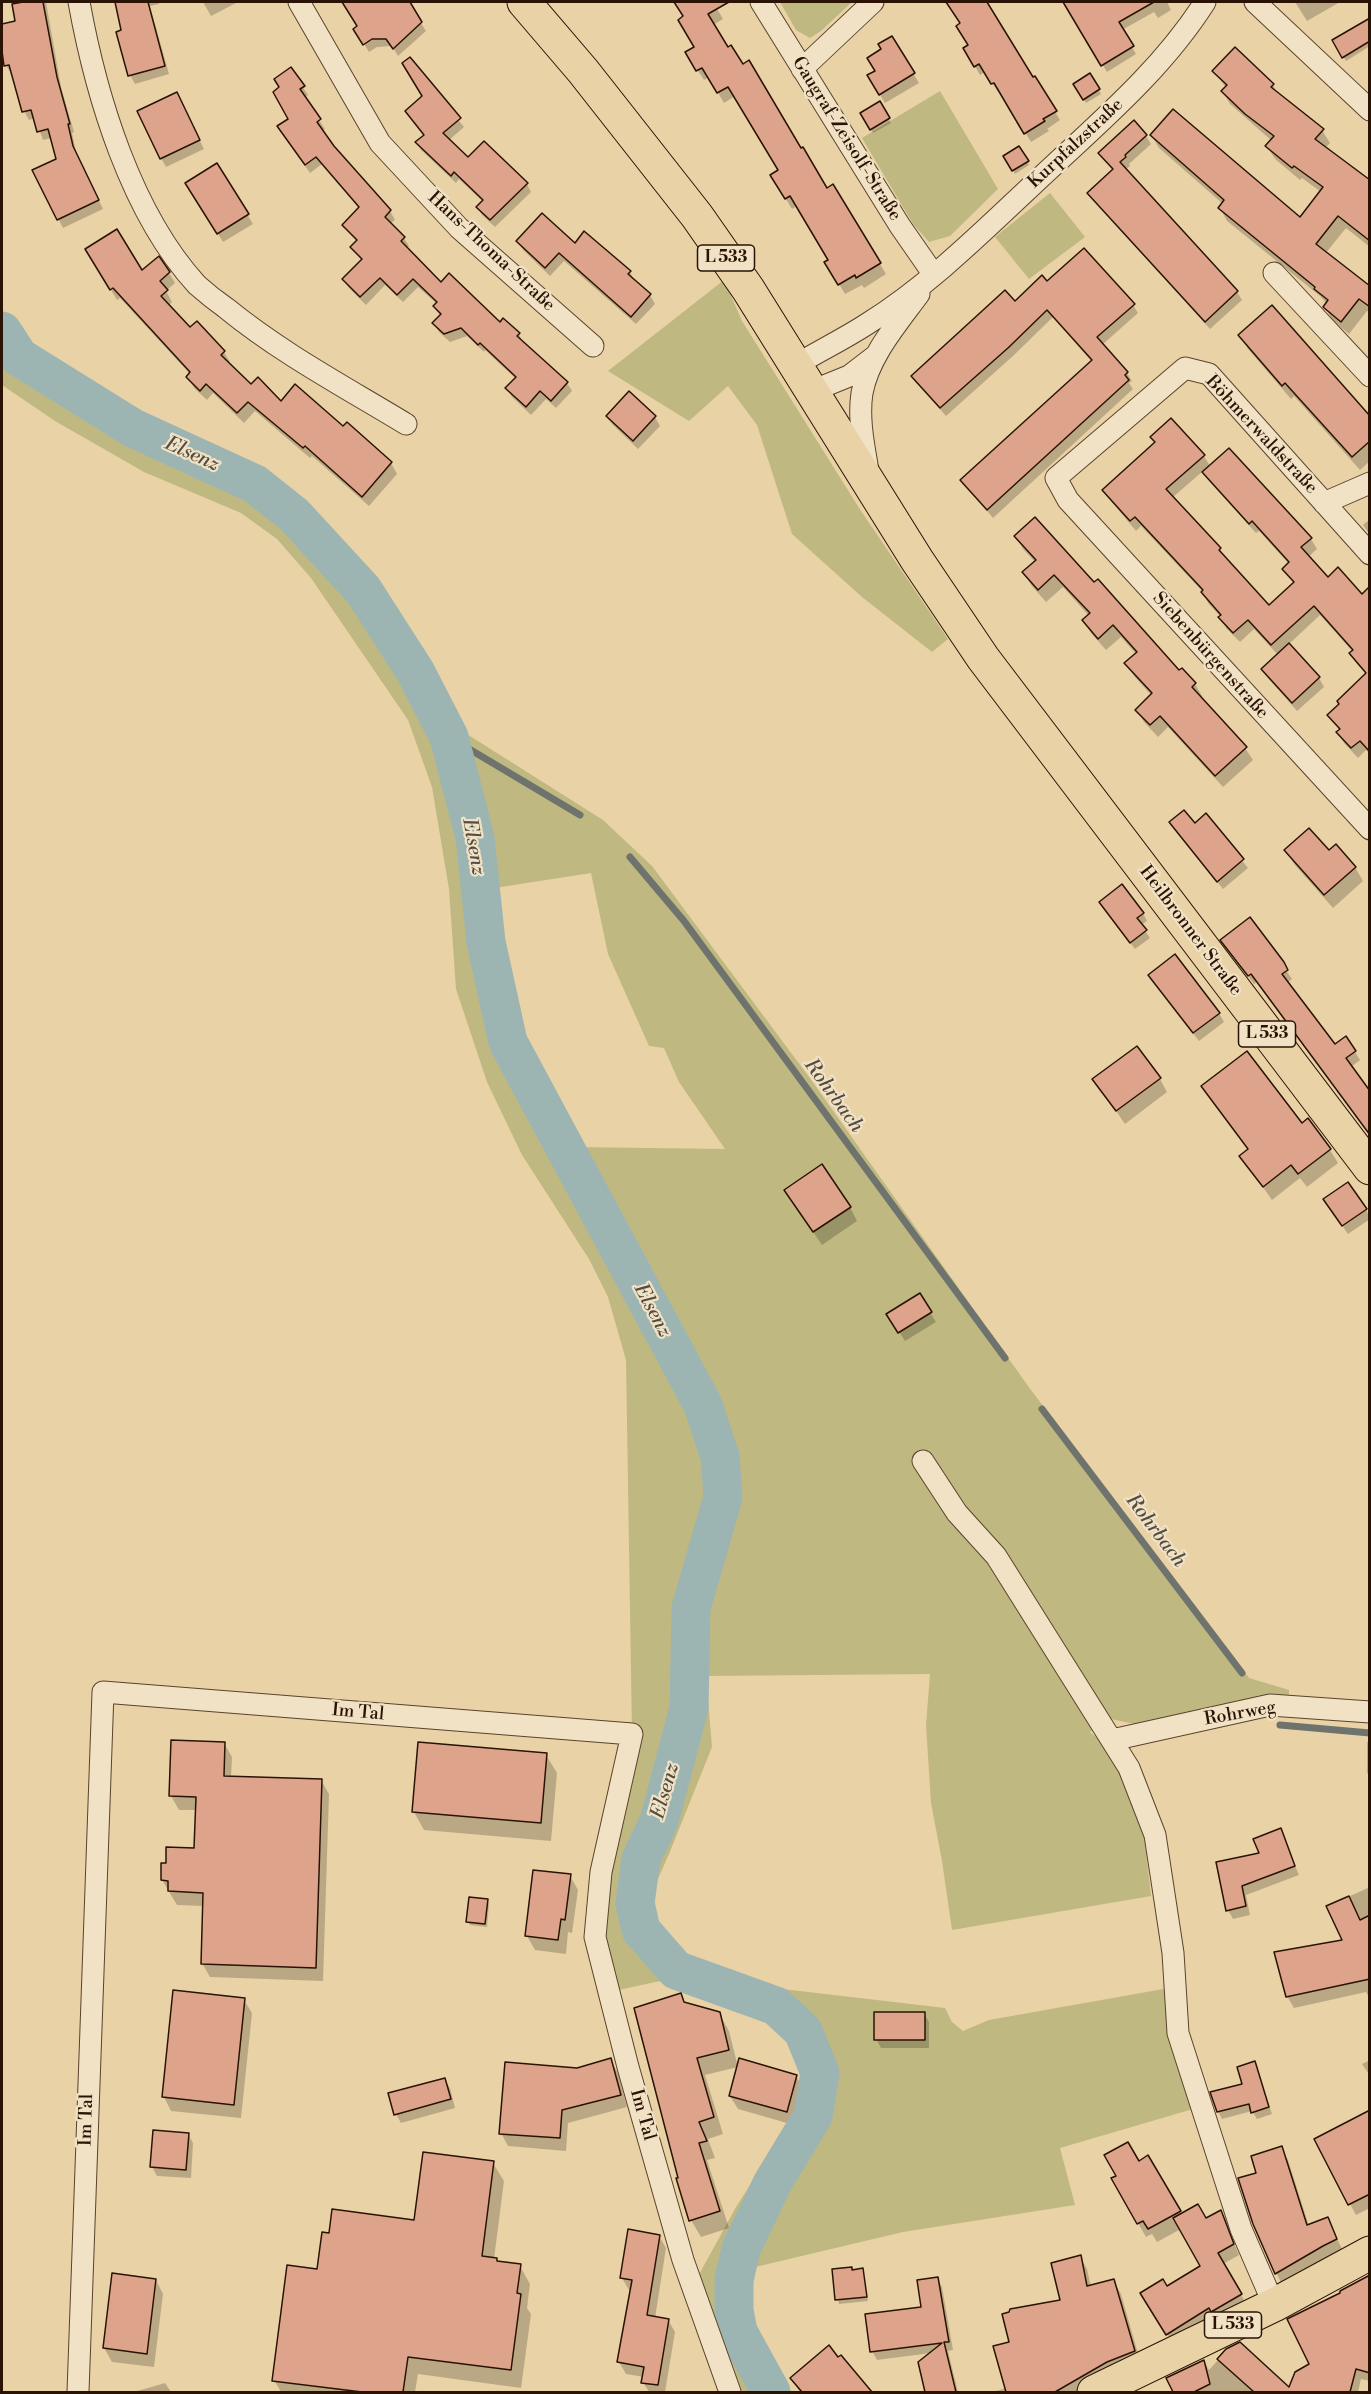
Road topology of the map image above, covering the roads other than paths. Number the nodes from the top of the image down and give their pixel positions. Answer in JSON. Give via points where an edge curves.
{"nodes":[{"id":1,"x":79,"y":2,"type":"edge"},
{"id":2,"x":299,"y":2,"type":"edge"},
{"id":3,"x":524,"y":2,"type":"edge"},
{"id":4,"x":761,"y":2,"type":"edge"},
{"id":5,"x":873,"y":2,"type":"edge"},
{"id":6,"x":1204,"y":2,"type":"edge"},
{"id":7,"x":1255,"y":2,"type":"edge"},
{"id":8,"x":802,"y":69,"type":"junction"},
{"id":9,"x":1370,"y":110,"type":"edge"},
{"id":10,"x":1274,"y":273,"type":"dead end"},
{"id":11,"x":934,"y":275,"type":"junction"},
{"id":12,"x":593,"y":346,"type":"dead end"},
{"id":13,"x":875,"y":356,"type":"junction"},
{"id":14,"x":1370,"y":376,"type":"edge"},
{"id":15,"x":804,"y":378,"type":"junction"},
{"id":16,"x":406,"y":424,"type":"dead end"},
{"id":17,"x":1056,"y":478,"type":"joint"},
{"id":18,"x":869,"y":482,"type":"junction"},
{"id":19,"x":1370,"y":483,"type":"edge"},
{"id":20,"x":1324,"y":503,"type":"junction"},
{"id":21,"x":1370,"y":554,"type":"edge"},
{"id":22,"x":1370,"y":829,"type":"edge"},
{"id":23,"x":1370,"y":1168,"type":"edge"},
{"id":24,"x":922,"y":1461,"type":"dead end"},
{"id":25,"x":1370,"y":1712,"type":"edge"},
{"id":26,"x":1112,"y":1740,"type":"junction"},
{"id":27,"x":1370,"y":2253,"type":"edge"},
{"id":28,"x":1274,"y":2305,"type":"junction"},
{"id":29,"x":78,"y":2392,"type":"edge"},
{"id":30,"x":729,"y":2392,"type":"edge"},
{"id":31,"x":1094,"y":2392,"type":"edge"}],
"edges":[{"from":1,"to":16,"type":"street","via":[[117,148],[158,232],[198,285],[255,332]]},
{"from":2,"to":12,"type":"street","name":"Hans-Thoma-Straße","via":[[380,143],[459,228]]},
{"from":3,"to":15,"type":"main road","number":"L 533","via":[[583,70],[697,216]]},
{"from":4,"to":8,"type":"street","name":"Gaugraf-Zeisolf-Straße"},
{"from":5,"to":8,"type":"street"},
{"from":6,"to":11,"type":"street","name":"Kurpfalzstraße","via":[[1164,58],[1104,119]]},
{"from":7,"to":9,"type":"street"},
{"from":8,"to":11,"type":"street","name":"Gaugraf-Zeisolf-Straße"},
{"from":10,"to":14,"type":"street"},
{"from":11,"to":13,"type":"street","name":"Kurpfalzstraße"},
{"from":11,"to":15,"type":"street","name":"Kurpfalzstraße"},
{"from":13,"to":15,"type":"street","name":"Kurpfalzstraße","via":[[849,376]]},
{"from":13,"to":18,"type":"street","name":"Kurpfalzstraße","via":[[862,393],[861,429]]},
{"from":15,"to":18,"type":"main road","number":"L 533"},
{"from":17,"to":20,"type":"street","name":"Böhmerwaldstraße","via":[[1185,368],[1209,374]]},
{"from":17,"to":22,"type":"street","name":"Siebenbürgenstraße","via":[[1068,500]]},
{"from":18,"to":23,"type":"main road","name":"Heilbronner Straße","number":"L 533","via":[[964,631],[1024,714]]},
{"from":19,"to":20,"type":"street","name":"Böhmerwaldstraße"},
{"from":20,"to":21,"type":"street","name":"Böhmerwaldstraße"},
{"from":24,"to":26,"type":"street","via":[[957,1513],[996,1556]]},
{"from":25,"to":26,"type":"street","name":"Rohrweg","via":[[1270,1705]]},
{"from":26,"to":28,"type":"street","via":[[1129,1768],[1155,1834],[1173,1953],[1178,2033],[1241,2229]]},
{"from":27,"to":28,"type":"main road","number":"L 533"},
{"from":28,"to":31,"type":"main road","number":"L 533"},
{"from":29,"to":30,"type":"street","name":"Im Tal","via":[[103,1692],[632,1734],[601,1872],[595,1937],[683,2260]]}]}
